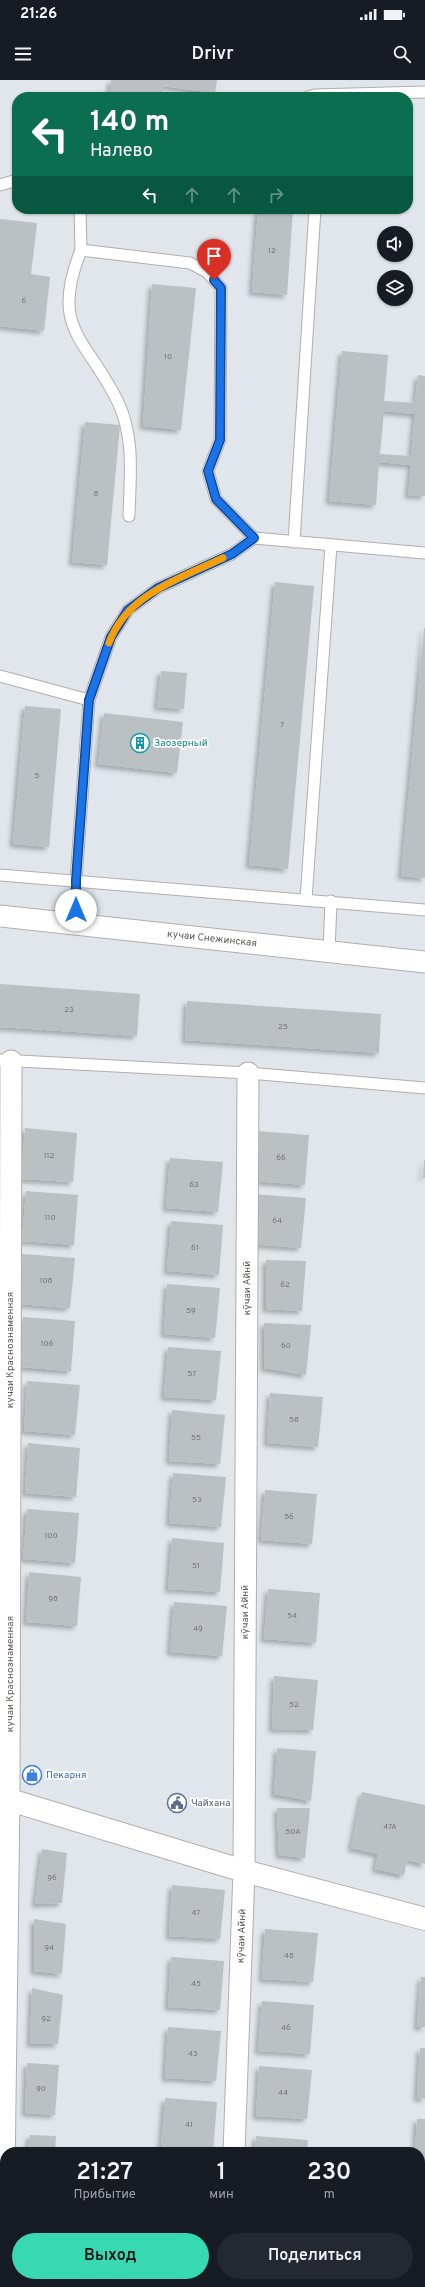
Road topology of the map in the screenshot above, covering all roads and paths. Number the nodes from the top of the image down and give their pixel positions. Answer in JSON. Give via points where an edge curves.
{"nodes":[{"id":1,"x":413,"y":92,"type":"edge"},
{"id":2,"x":425,"y":92,"type":"edge"},
{"id":3,"x":12,"y":181,"type":"edge"},
{"id":4,"x":0,"y":185,"type":"edge"},
{"id":5,"x":80,"y":214,"type":"edge"},
{"id":6,"x":315,"y":214,"type":"edge"},
{"id":7,"x":81,"y":250,"type":"junction"},
{"id":8,"x":129,"y":516,"type":"dead end"},
{"id":9,"x":254,"y":538,"type":"junction"},
{"id":10,"x":294,"y":542,"type":"junction"},
{"id":11,"x":331,"y":545,"type":"junction"},
{"id":12,"x":425,"y":553,"type":"edge"},
{"id":13,"x":0,"y":676,"type":"edge"},
{"id":14,"x":89,"y":700,"type":"junction"},
{"id":15,"x":0,"y":875,"type":"edge"},
{"id":16,"x":76,"y":880,"type":"junction"},
{"id":17,"x":306,"y":899,"type":"junction"},
{"id":18,"x":331,"y":902,"type":"junction"},
{"id":19,"x":425,"y":910,"type":"edge"},
{"id":20,"x":0,"y":916,"type":"edge"},
{"id":21,"x":76,"y":925,"type":"junction"},
{"id":22,"x":329,"y":952,"type":"junction"},
{"id":23,"x":425,"y":962,"type":"edge"},
{"id":24,"x":5,"y":1060,"type":"edge"},
{"id":25,"x":248,"y":1073,"type":"junction"},
{"id":26,"x":425,"y":1088,"type":"edge"},
{"id":27,"x":5,"y":1798,"type":"edge"},
{"id":28,"x":244,"y":1871,"type":"junction"},
{"id":29,"x":425,"y":1919,"type":"edge"},
{"id":30,"x":3,"y":2147,"type":"edge"},
{"id":31,"x":234,"y":2147,"type":"edge"}],
"edges":[{"from":1,"to":2,"type":"lane"},
{"from":3,"to":4,"type":"lane"},
{"from":5,"to":7,"type":"lane"},
{"from":6,"to":10,"type":"lane"},
{"from":7,"to":8,"type":"lane","via":[[71,274],[68,308],[77,336],[118,403],[131,445]]},
{"from":7,"to":9,"type":"lane","via":[[190,263],[207,272],[221,288],[220,440],[208,471],[216,499]]},
{"from":9,"to":10,"type":"lane"},
{"from":9,"to":14,"type":"lane","via":[[232,554],[158,588],[128,610],[111,637]]},
{"from":10,"to":11,"type":"lane"},
{"from":11,"to":12,"type":"lane"},
{"from":11,"to":17,"type":"lane"},
{"from":13,"to":14,"type":"lane"},
{"from":14,"to":16,"type":"lane"},
{"from":15,"to":16,"type":"lane"},
{"from":16,"to":17,"type":"lane"},
{"from":16,"to":21,"type":"lane"},
{"from":17,"to":18,"type":"lane"},
{"from":18,"to":19,"type":"lane"},
{"from":18,"to":22,"type":"lane"},
{"from":20,"to":21,"type":"street","name":"кучаи Снежинская"},
{"from":21,"to":22,"type":"street","name":"кучаи Снежинская"},
{"from":22,"to":23,"type":"street","name":"кучаи Снежинская"},
{"from":24,"to":25,"type":"lane"},
{"from":24,"to":27,"type":"street","name":"кучаи Краснознаменная"},
{"from":25,"to":26,"type":"lane"},
{"from":25,"to":28,"type":"street","name":"кӯчаи Айнӣ"},
{"from":27,"to":28,"type":"main road"},
{"from":27,"to":30,"type":"street","name":"кучаи Краснознаменная"},
{"from":28,"to":29,"type":"main road"},
{"from":28,"to":31,"type":"street","name":"кӯчаи Айнӣ"}]}
